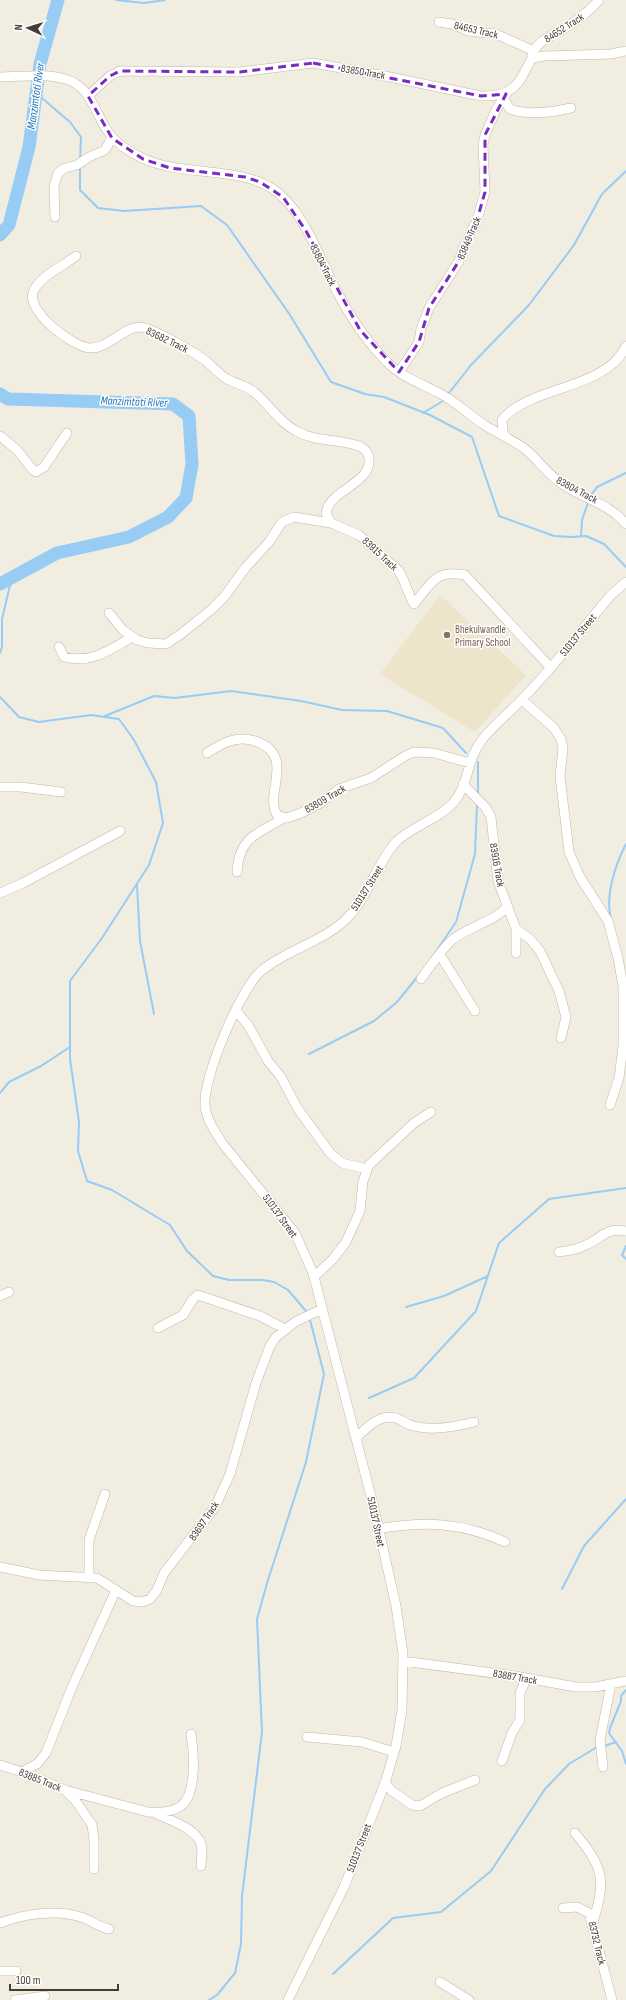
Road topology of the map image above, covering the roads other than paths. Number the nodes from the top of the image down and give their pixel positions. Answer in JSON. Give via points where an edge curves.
{"nodes":[{"id":1,"x":600,"y":0,"type":"edge"},
{"id":2,"x":440,"y":22,"type":"dead end"},
{"id":3,"x":626,"y":51,"type":"edge"},
{"id":4,"x":533,"y":54,"type":"junction"},
{"id":5,"x":0,"y":77,"type":"edge"},
{"id":6,"x":88,"y":96,"type":"junction"},
{"id":7,"x":504,"y":96,"type":"junction"},
{"id":8,"x":571,"y":108,"type":"dead end"},
{"id":9,"x":112,"y":138,"type":"junction"},
{"id":10,"x":55,"y":217,"type":"dead end"},
{"id":11,"x":76,"y":256,"type":"dead end"},
{"id":12,"x":626,"y":346,"type":"edge"},
{"id":13,"x":399,"y":372,"type":"junction"},
{"id":14,"x":502,"y":420,"type":"junction"},
{"id":15,"x":484,"y":425,"type":"junction"},
{"id":16,"x":67,"y":433,"type":"dead end"},
{"id":17,"x":0,"y":436,"type":"edge"},
{"id":18,"x":506,"y":437,"type":"junction"},
{"id":19,"x":331,"y":523,"type":"junction"},
{"id":20,"x":626,"y":524,"type":"edge"},
{"id":21,"x":626,"y":582,"type":"edge"},
{"id":22,"x":109,"y":613,"type":"dead end"},
{"id":23,"x":132,"y":637,"type":"junction"},
{"id":24,"x":59,"y":647,"type":"dead end"},
{"id":25,"x":551,"y":668,"type":"junction"},
{"id":26,"x":522,"y":700,"type":"junction"},
{"id":27,"x":207,"y":753,"type":"dead end"},
{"id":28,"x":470,"y":763,"type":"junction"},
{"id":29,"x":463,"y":784,"type":"junction"},
{"id":30,"x":0,"y":787,"type":"edge"},
{"id":31,"x":61,"y":792,"type":"dead end"},
{"id":32,"x":284,"y":818,"type":"junction"},
{"id":33,"x":120,"y":831,"type":"dead end"},
{"id":34,"x":236,"y":872,"type":"dead end"},
{"id":35,"x":0,"y":893,"type":"edge"},
{"id":36,"x":508,"y":907,"type":"junction"},
{"id":37,"x":516,"y":929,"type":"junction"},
{"id":38,"x":516,"y":953,"type":"dead end"},
{"id":39,"x":440,"y":955,"type":"junction"},
{"id":40,"x":421,"y":979,"type":"dead end"},
{"id":41,"x":236,"y":1010,"type":"junction"},
{"id":42,"x":475,"y":1011,"type":"dead end"},
{"id":43,"x":561,"y":1038,"type":"dead end"},
{"id":44,"x":610,"y":1105,"type":"dead end"},
{"id":45,"x":431,"y":1112,"type":"dead end"},
{"id":46,"x":367,"y":1169,"type":"junction"},
{"id":47,"x":626,"y":1231,"type":"edge"},
{"id":48,"x":559,"y":1252,"type":"dead end"},
{"id":49,"x":314,"y":1277,"type":"junction"},
{"id":50,"x":9,"y":1292,"type":"dead end"},
{"id":51,"x":0,"y":1296,"type":"edge"},
{"id":52,"x":322,"y":1309,"type":"junction"},
{"id":53,"x":158,"y":1328,"type":"dead end"},
{"id":54,"x":285,"y":1329,"type":"junction"},
{"id":55,"x":474,"y":1422,"type":"dead end"},
{"id":56,"x":356,"y":1438,"type":"junction"},
{"id":57,"x":105,"y":1494,"type":"dead end"},
{"id":58,"x":377,"y":1529,"type":"junction"},
{"id":59,"x":505,"y":1542,"type":"dead end"},
{"id":60,"x":0,"y":1567,"type":"edge"},
{"id":61,"x":89,"y":1577,"type":"junction"},
{"id":62,"x":116,"y":1590,"type":"junction"},
{"id":63,"x":403,"y":1661,"type":"junction"},
{"id":64,"x":526,"y":1680,"type":"junction"},
{"id":65,"x":626,"y":1681,"type":"edge"},
{"id":66,"x":611,"y":1684,"type":"junction"},
{"id":67,"x":192,"y":1734,"type":"dead end"},
{"id":68,"x":307,"y":1737,"type":"dead end"},
{"id":69,"x":394,"y":1752,"type":"junction"},
{"id":70,"x":502,"y":1760,"type":"dead end"},
{"id":71,"x":0,"y":1765,"type":"edge"},
{"id":72,"x":603,"y":1767,"type":"dead end"},
{"id":73,"x":22,"y":1772,"type":"junction"},
{"id":74,"x":475,"y":1780,"type":"dead end"},
{"id":75,"x":384,"y":1783,"type":"junction"},
{"id":76,"x":65,"y":1790,"type":"junction"},
{"id":77,"x":154,"y":1813,"type":"junction"},
{"id":78,"x":575,"y":1834,"type":"dead end"},
{"id":79,"x":201,"y":1866,"type":"dead end"},
{"id":80,"x":94,"y":1869,"type":"dead end"},
{"id":81,"x":563,"y":1908,"type":"dead end"},
{"id":82,"x":592,"y":1922,"type":"junction"},
{"id":83,"x":0,"y":1923,"type":"edge"},
{"id":84,"x":109,"y":1929,"type":"dead end"},
{"id":85,"x":0,"y":1971,"type":"edge"},
{"id":86,"x":16,"y":1971,"type":"dead end"},
{"id":87,"x":440,"y":1982,"type":"dead end"},
{"id":88,"x":45,"y":1996,"type":"dead end"},
{"id":89,"x":15,"y":2000,"type":"edge"},
{"id":90,"x":288,"y":2000,"type":"edge"},
{"id":91,"x":469,"y":2000,"type":"edge"},
{"id":92,"x":612,"y":2000,"type":"edge"}],
"edges":[{"from":1,"to":4,"type":"street","name":"84652 Track","via":[[583,15],[545,39]]},
{"from":2,"to":4,"type":"street","name":"84653 Track","via":[[468,31],[496,34]]},
{"from":3,"to":4,"type":"street","via":[[611,54]]},
{"from":4,"to":7,"type":"street","via":[[516,86]]},
{"from":5,"to":6,"type":"street","name":"83804 Track","via":[[55,77],[76,82]]},
{"from":6,"to":7,"type":"street","name":"83850 Track","via":[[110,76],[120,71],[240,72],[313,63],[481,96]]},
{"from":6,"to":9,"type":"street","name":"83804 Track"},
{"from":7,"to":8,"type":"street","via":[[510,109],[519,111],[545,112]]},
{"from":7,"to":13,"type":"street","name":"83849 Track","via":[[483,144],[485,192],[477,220],[460,261],[429,308],[419,342]]},
{"from":9,"to":10,"type":"street","via":[[105,150],[58,173],[54,186]]},
{"from":9,"to":13,"type":"street","name":"83804 Track","via":[[123,148],[143,159],[170,168],[245,177],[273,189],[292,207],[360,330]]},
{"from":11,"to":19,"type":"street","name":"83682 Track","via":[[46,278],[32,295],[37,310],[72,343],[88,348],[104,346],[133,328],[147,328],[191,351],[228,379],[253,391],[298,432],[324,441],[362,447],[368,453],[368,469],[328,506],[326,513]]},
{"from":12,"to":14,"type":"street","via":[[618,361],[610,366],[566,389],[525,402]]},
{"from":13,"to":15,"type":"street","name":"83804 Track","via":[[455,402]]},
{"from":14,"to":15,"type":"street"},
{"from":14,"to":18,"type":"street"},
{"from":15,"to":18,"type":"street","name":"83804 Track"},
{"from":16,"to":17,"type":"street","via":[[44,467],[36,472],[17,450]]},
{"from":18,"to":20,"type":"street","name":"83804 Track","via":[[525,450],[555,480],[604,504]]},
{"from":19,"to":23,"type":"street","via":[[300,517],[288,518],[246,566],[224,597],[181,634],[166,644]]},
{"from":19,"to":25,"type":"street","name":"83915 Track","via":[[359,535],[398,570],[414,604],[438,576],[465,575]]},
{"from":21,"to":25,"type":"street","name":"510137 Street","via":[[610,595]]},
{"from":22,"to":23,"type":"street"},
{"from":23,"to":24,"type":"street","via":[[92,658],[64,657]]},
{"from":25,"to":26,"type":"street","name":"510137 Street"},
{"from":26,"to":28,"type":"street","name":"510137 Street","via":[[481,740]]},
{"from":26,"to":44,"type":"street","via":[[553,727],[561,739],[563,748],[560,776],[569,852],[580,877],[608,921],[618,958],[623,986],[624,1046],[619,1078]]},
{"from":27,"to":32,"type":"street","via":[[226,742],[246,738],[259,742],[269,749],[278,772],[274,808],[278,816]]},
{"from":28,"to":29,"type":"street","name":"510137 Street"},
{"from":28,"to":32,"type":"street","name":"83809 Track","via":[[425,752],[411,753],[370,778],[339,789],[310,809]]},
{"from":29,"to":36,"type":"street","name":"83916 Track","via":[[486,808],[491,817],[496,871]]},
{"from":29,"to":41,"type":"street","name":"510137 Street","via":[[450,805],[396,841],[348,918],[336,928],[273,962],[260,972]]},
{"from":30,"to":31,"type":"street"},
{"from":32,"to":34,"type":"street","name":"83809 Track","via":[[244,844],[238,857]]},
{"from":33,"to":35,"type":"street"},
{"from":36,"to":37,"type":"street","name":"83916 Track"},
{"from":36,"to":39,"type":"street","via":[[491,920],[452,940]]},
{"from":37,"to":38,"type":"street","name":"83916 Track"},
{"from":37,"to":43,"type":"street","via":[[530,939],[540,951],[559,991],[566,1017]]},
{"from":39,"to":40,"type":"street"},
{"from":39,"to":42,"type":"street"},
{"from":41,"to":46,"type":"street","via":[[248,1025],[268,1061],[281,1076],[298,1109],[330,1153],[342,1164]]},
{"from":41,"to":49,"type":"street","name":"510137 Street","via":[[209,1076],[205,1096],[206,1113],[222,1144],[295,1233]]},
{"from":45,"to":46,"type":"street","via":[[399,1136]]},
{"from":46,"to":49,"type":"street","via":[[360,1211],[346,1242]]},
{"from":47,"to":48,"type":"street","via":[[606,1232],[586,1245]]},
{"from":49,"to":52,"type":"street","name":"510137 Street"},
{"from":50,"to":51,"type":"street"},
{"from":52,"to":54,"type":"street","name":"83697 Track"},
{"from":52,"to":56,"type":"street","name":"510137 Street"},
{"from":53,"to":54,"type":"street","via":[[183,1315],[198,1295],[260,1316]]},
{"from":54,"to":62,"type":"street","name":"83697 Track","via":[[276,1337],[266,1356],[230,1474],[211,1514],[167,1569],[150,1599],[136,1602]]},
{"from":55,"to":56,"type":"street","via":[[432,1428],[410,1425],[396,1418],[385,1418],[367,1427]]},
{"from":56,"to":58,"type":"street","name":"510137 Street"},
{"from":57,"to":61,"type":"street","via":[[89,1540]]},
{"from":58,"to":59,"type":"street","via":[[424,1523],[450,1525]]},
{"from":58,"to":63,"type":"street","name":"510137 Street","via":[[396,1606]]},
{"from":60,"to":61,"type":"street","name":"83697 Track","via":[[40,1575]]},
{"from":61,"to":62,"type":"street","name":"83697 Track","via":[[102,1581]]},
{"from":62,"to":73,"type":"street","via":[[74,1681],[46,1753],[37,1764]]},
{"from":63,"to":64,"type":"street","name":"83887 Track","via":[[514,1676]]},
{"from":63,"to":69,"type":"street","name":"510137 Street","via":[[402,1710]]},
{"from":64,"to":66,"type":"street","name":"83887 Track","via":[[576,1688]]},
{"from":64,"to":70,"type":"street","via":[[520,1693],[520,1720]]},
{"from":65,"to":66,"type":"street","name":"83887 Track"},
{"from":66,"to":72,"type":"street","via":[[600,1740]]},
{"from":67,"to":77,"type":"street","via":[[193,1772],[188,1798],[176,1809]]},
{"from":68,"to":69,"type":"street","via":[[362,1742]]},
{"from":69,"to":75,"type":"street","name":"510137 Street"},
{"from":71,"to":73,"type":"street","name":"83885 Track"},
{"from":73,"to":76,"type":"street","name":"83885 Track"},
{"from":74,"to":75,"type":"street","via":[[442,1793],[422,1806],[402,1799]]},
{"from":75,"to":90,"type":"street","name":"510137 Street","via":[[341,1893]]},
{"from":76,"to":77,"type":"street"},
{"from":76,"to":80,"type":"street","name":"83885 Track","via":[[92,1825]]},
{"from":77,"to":79,"type":"street","via":[[198,1838],[202,1847]]},
{"from":78,"to":82,"type":"street","via":[[594,1857],[601,1880],[601,1896]]},
{"from":81,"to":82,"type":"street","name":"83732 Track","via":[[584,1909],[589,1913]]},
{"from":82,"to":92,"type":"street","name":"83732 Track"},
{"from":83,"to":84,"type":"street","via":[[37,1914],[66,1914],[83,1917],[98,1927]]},
{"from":85,"to":86,"type":"street"},
{"from":87,"to":91,"type":"street"},
{"from":88,"to":89,"type":"street"}]}
